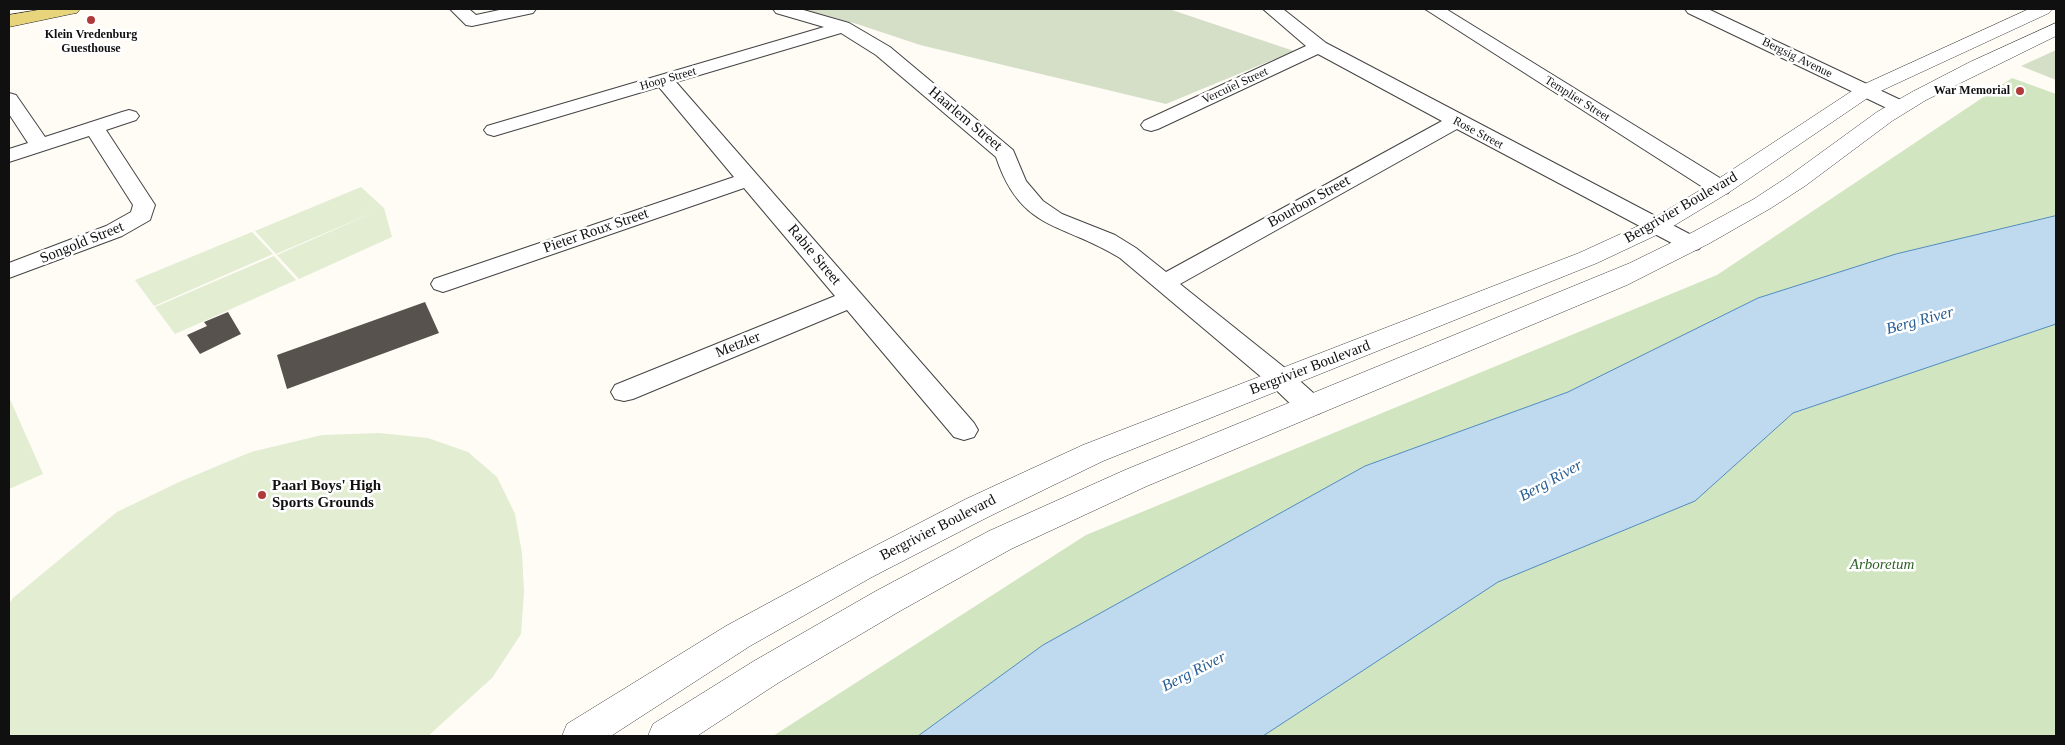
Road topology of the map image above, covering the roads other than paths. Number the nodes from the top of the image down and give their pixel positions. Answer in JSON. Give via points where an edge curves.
{"nodes":[{"id":1,"x":71,"y":9,"type":"edge"},
{"id":2,"x":526,"y":9,"type":"edge"},
{"id":3,"x":782,"y":9,"type":"edge"},
{"id":4,"x":1272,"y":9,"type":"edge"},
{"id":5,"x":1434,"y":9,"type":"edge"},
{"id":6,"x":1694,"y":9,"type":"edge"},
{"id":7,"x":2042,"y":9,"type":"edge"},
{"id":8,"x":466,"y":15,"type":"edge"},
{"id":9,"x":9,"y":21,"type":"edge"},
{"id":10,"x":843,"y":28,"type":"junction"},
{"id":11,"x":2056,"y":29,"type":"edge"},
{"id":12,"x":1319,"y":47,"type":"junction"},
{"id":13,"x":663,"y":80,"type":"junction"},
{"id":14,"x":1865,"y":91,"type":"junction"},
{"id":15,"x":9,"y":100,"type":"edge"},
{"id":16,"x":1900,"y":107,"type":"junction"},
{"id":17,"x":129,"y":116,"type":"dead end"},
{"id":18,"x":1456,"y":121,"type":"junction"},
{"id":19,"x":1151,"y":125,"type":"dead end"},
{"id":20,"x":94,"y":128,"type":"junction"},
{"id":21,"x":494,"y":130,"type":"dead end"},
{"id":22,"x":40,"y":146,"type":"junction"},
{"id":23,"x":9,"y":156,"type":"edge"},
{"id":24,"x":749,"y":179,"type":"junction"},
{"id":25,"x":1720,"y":188,"type":"junction"},
{"id":26,"x":1657,"y":226,"type":"junction"},
{"id":27,"x":1691,"y":244,"type":"junction"},
{"id":28,"x":9,"y":271,"type":"edge"},
{"id":29,"x":1163,"y":283,"type":"junction"},
{"id":30,"x":443,"y":284,"type":"dead end"},
{"id":31,"x":851,"y":299,"type":"junction"},
{"id":32,"x":1281,"y":379,"type":"junction"},
{"id":33,"x":624,"y":392,"type":"dead end"},
{"id":34,"x":1310,"y":406,"type":"junction"},
{"id":35,"x":964,"y":430,"type":"dead end"},
{"id":36,"x":580,"y":736,"type":"edge"},
{"id":37,"x":666,"y":736,"type":"edge"}],
"edges":[{"from":1,"to":9,"type":"main road"},
{"from":2,"to":8,"type":"street"},
{"from":3,"to":10,"type":"street","name":"Haarlem Street"},
{"from":4,"to":12,"type":"street","name":"Rose Street"},
{"from":5,"to":25,"type":"street","name":"Templier Street"},
{"from":6,"to":14,"type":"street","name":"Bergsig Avenue"},
{"from":7,"to":14,"type":"street","name":"Bergrivier Boulevard"},
{"from":10,"to":13,"type":"street","name":"Hoop Street"},
{"from":10,"to":29,"type":"street","name":"Haarlem Street","via":[[883,51],[1006,154],[1015,181],[1035,206],[1054,219],[1108,240]]},
{"from":11,"to":16,"type":"street"},
{"from":12,"to":18,"type":"street","name":"Rose Street"},
{"from":12,"to":19,"type":"street","name":"Vercuiel Street"},
{"from":13,"to":21,"type":"street","name":"Hoop Street"},
{"from":13,"to":24,"type":"street","name":"Rabie Street"},
{"from":14,"to":16,"type":"street","name":"Bergsig Avenue"},
{"from":14,"to":25,"type":"street","name":"Bergrivier Boulevard"},
{"from":15,"to":22,"type":"street"},
{"from":16,"to":27,"type":"street","via":[[1784,190]]},
{"from":17,"to":20,"type":"street"},
{"from":18,"to":26,"type":"street","name":"Rose Street"},
{"from":18,"to":29,"type":"street","name":"Bourbon Street"},
{"from":20,"to":22,"type":"street"},
{"from":20,"to":28,"type":"street","name":"Songold Street","via":[[137,191],[144,205],[142,215],[114,231]]},
{"from":22,"to":23,"type":"street"},
{"from":24,"to":30,"type":"street","name":"Pieter Roux Street"},
{"from":24,"to":31,"type":"street","name":"Rabie Street"},
{"from":25,"to":26,"type":"street","name":"Bergrivier Boulevard"},
{"from":26,"to":27,"type":"street","name":"Rose Street"},
{"from":26,"to":32,"type":"street","name":"Bergrivier Boulevard","via":[[1588,258]]},
{"from":27,"to":34,"type":"street","via":[[1618,279]]},
{"from":29,"to":32,"type":"street","name":"Haarlem Street"},
{"from":31,"to":33,"type":"street","name":"Metzler"},
{"from":31,"to":35,"type":"street","name":"Rabie Street"},
{"from":32,"to":34,"type":"street","name":"Haarlem Street"},
{"from":32,"to":36,"type":"street","name":"Bergrivier Boulevard","via":[[1093,453],[977,508],[738,636]]},
{"from":34,"to":37,"type":"street","via":[[1136,478],[1000,540],[766,672]]}]}
